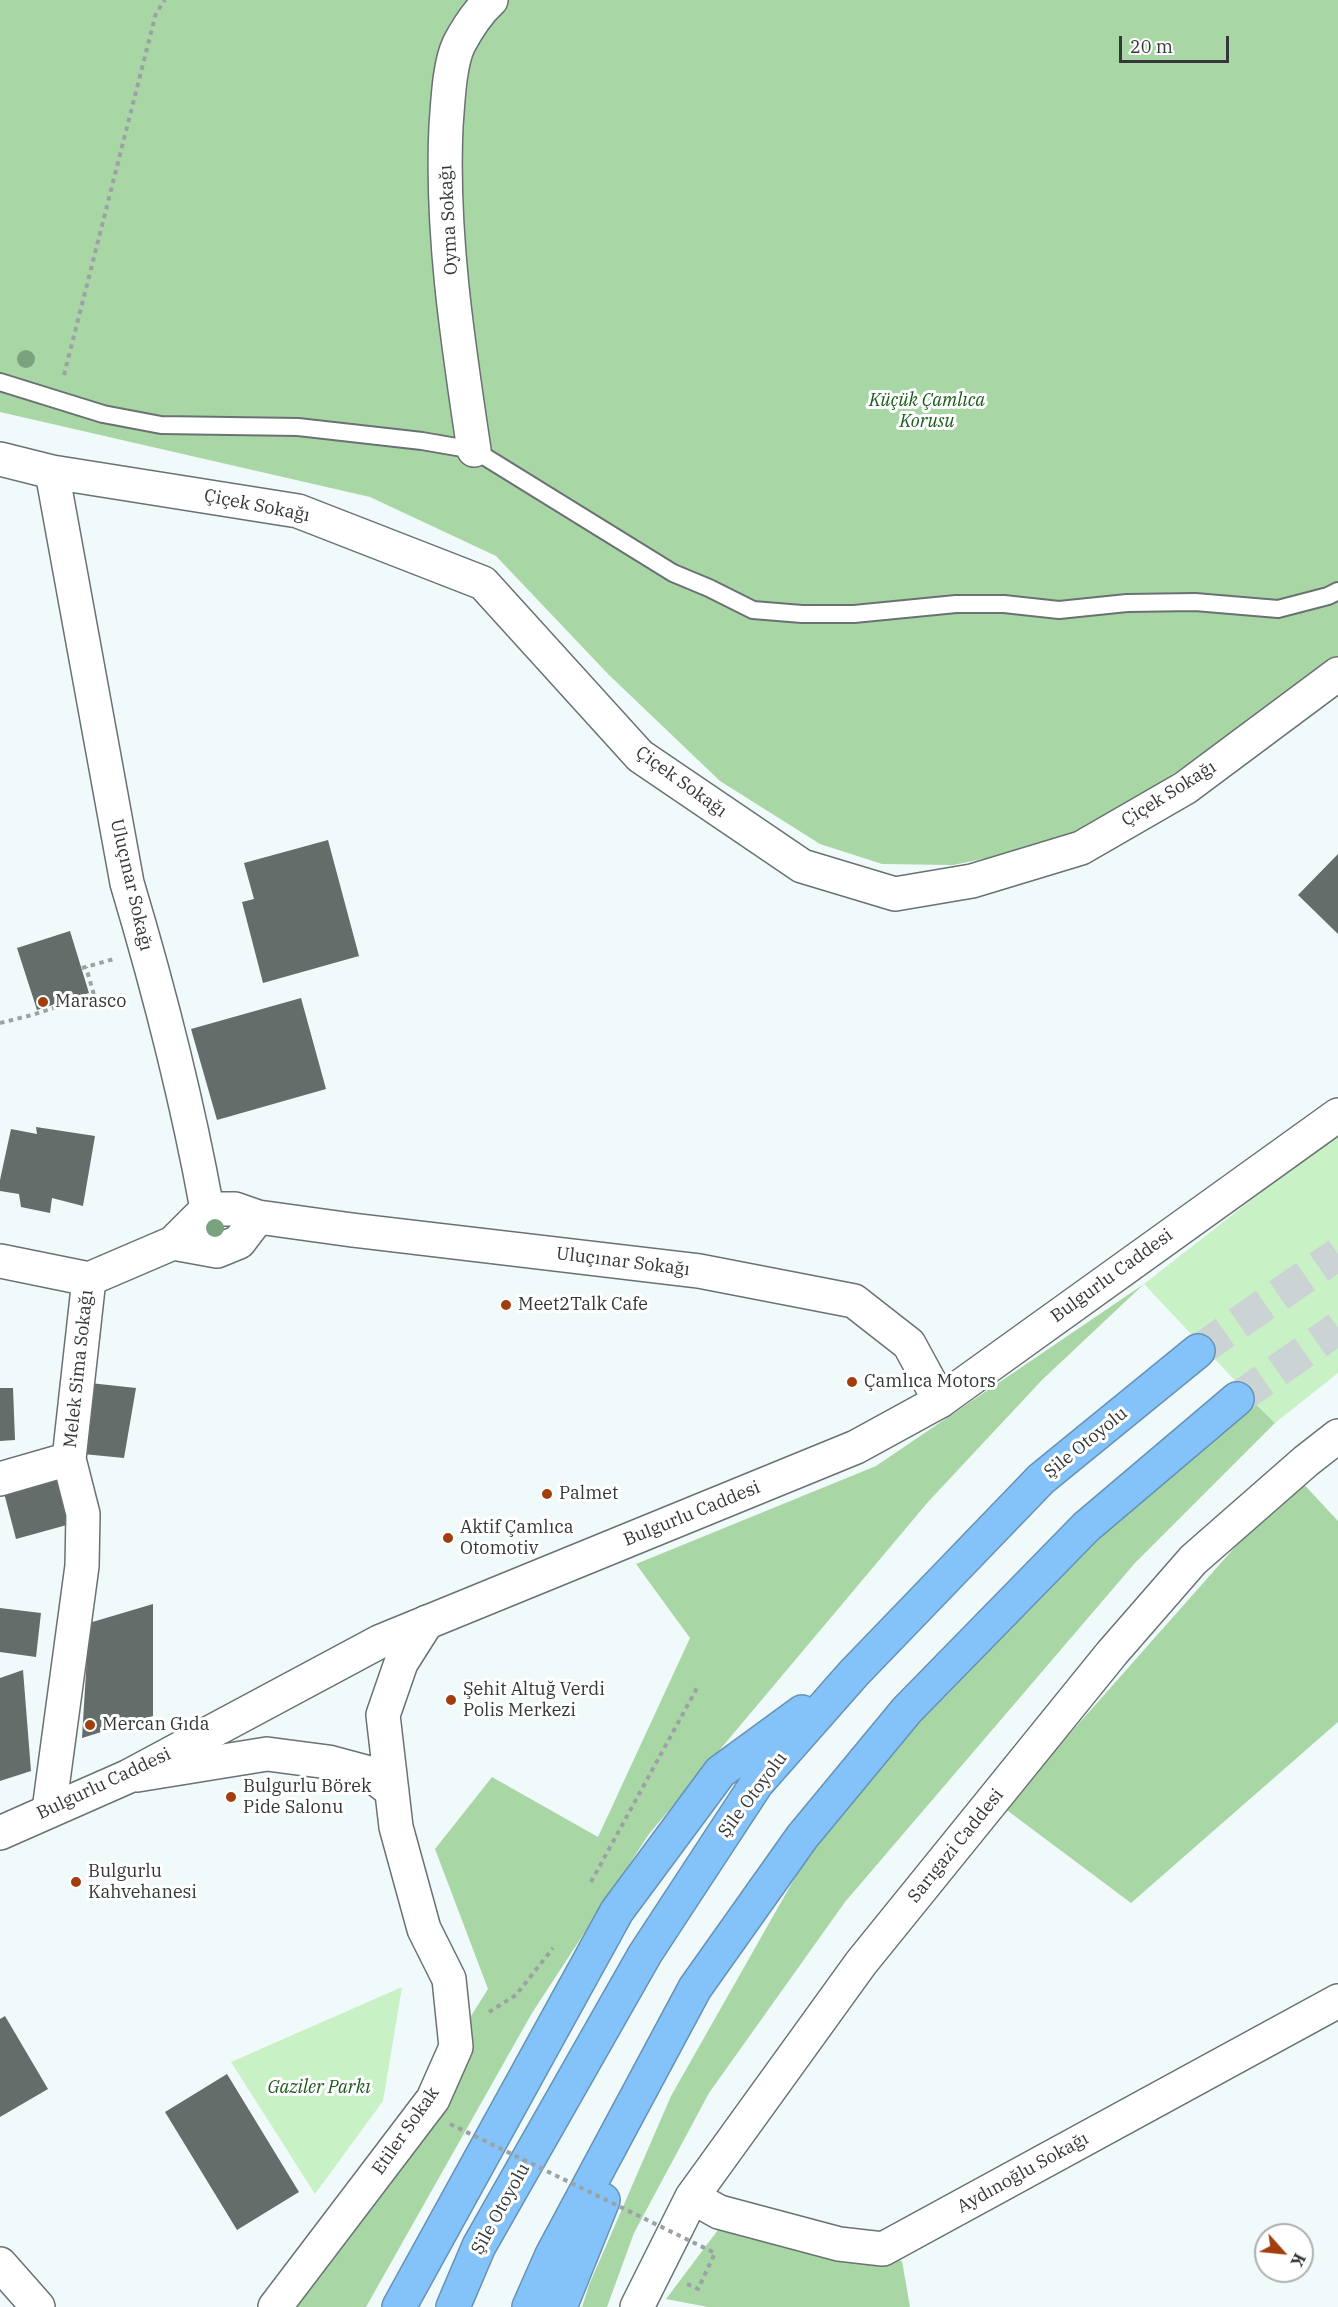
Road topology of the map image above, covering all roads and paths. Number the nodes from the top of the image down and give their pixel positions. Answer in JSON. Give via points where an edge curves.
{"nodes":[{"id":1,"x":165,"y":0,"type":"edge"},
{"id":2,"x":491,"y":0,"type":"edge"},
{"id":3,"x":0,"y":382,"type":"edge"},
{"id":4,"x":58,"y":401,"type":"junction"},
{"id":5,"x":474,"y":450,"type":"junction"},
{"id":6,"x":0,"y":459,"type":"edge"},
{"id":7,"x":52,"y":472,"type":"junction"},
{"id":8,"x":1338,"y":591,"type":"edge"},
{"id":9,"x":1338,"y":674,"type":"edge"},
{"id":10,"x":116,"y":958,"type":"dead end"},
{"id":11,"x":0,"y":1023,"type":"edge"},
{"id":12,"x":1338,"y":1115,"type":"edge"},
{"id":13,"x":207,"y":1209,"type":"junction"},
{"id":14,"x":258,"y":1217,"type":"junction"},
{"id":15,"x":173,"y":1243,"type":"junction"},
{"id":16,"x":0,"y":1261,"type":"edge"},
{"id":17,"x":89,"y":1279,"type":"junction"},
{"id":18,"x":1198,"y":1351,"type":"tunnel mouth"},
{"id":19,"x":1236,"y":1399,"type":"tunnel mouth"},
{"id":20,"x":940,"y":1401,"type":"junction"},
{"id":21,"x":1338,"y":1436,"type":"edge"},
{"id":22,"x":69,"y":1459,"type":"junction"},
{"id":23,"x":0,"y":1479,"type":"edge"},
{"id":24,"x":427,"y":1622,"type":"junction"},
{"id":25,"x":854,"y":1673,"type":"junction"},
{"id":26,"x":697,"y":1688,"type":"dead end"},
{"id":27,"x":127,"y":1777,"type":"junction"},
{"id":28,"x":392,"y":1791,"type":"junction"},
{"id":29,"x":49,"y":1810,"type":"junction"},
{"id":30,"x":0,"y":1833,"type":"edge"},
{"id":31,"x":586,"y":1891,"type":"dead end"},
{"id":32,"x":558,"y":1942,"type":"dead end"},
{"id":33,"x":695,"y":1988,"type":"junction"},
{"id":34,"x":1338,"y":2001,"type":"edge"},
{"id":35,"x":488,"y":2012,"type":"dead end"},
{"id":36,"x":450,"y":2124,"type":"dead end"},
{"id":37,"x":692,"y":2198,"type":"junction"},
{"id":38,"x":0,"y":2264,"type":"edge"},
{"id":39,"x":685,"y":2283,"type":"dead end"},
{"id":40,"x":38,"y":2307,"type":"edge"},
{"id":41,"x":275,"y":2307,"type":"edge"},
{"id":42,"x":399,"y":2307,"type":"edge"},
{"id":43,"x":453,"y":2307,"type":"edge"},
{"id":44,"x":529,"y":2307,"type":"edge"},
{"id":45,"x":560,"y":2307,"type":"edge"},
{"id":46,"x":637,"y":2307,"type":"edge"}],
"edges":[{"from":1,"to":4,"type":"path","via":[[156,13]]},
{"from":2,"to":5,"type":"street","name":"Oyma Sokağı","via":[[458,46],[448,93],[445,153],[459,354]]},
{"from":3,"to":4,"type":"lane"},
{"from":4,"to":5,"type":"lane","via":[[161,425],[298,428]]},
{"from":5,"to":8,"type":"lane","via":[[673,573],[753,610],[854,614],[956,604],[1059,610],[1195,602],[1278,609]]},
{"from":6,"to":7,"type":"street","name":"Çiçek Sokağı"},
{"from":7,"to":9,"type":"street","name":"Çiçek Sokağı","via":[[298,510],[483,583],[639,756],[802,866],[895,894],[972,881],[1081,848],[1185,788]]},
{"from":7,"to":13,"type":"street","name":"Uluçınar Sokağı","via":[[127,883]]},
{"from":10,"to":11,"type":"path","via":[[84,968],[93,995]]},
{"from":12,"to":20,"type":"street","name":"Bulgurlu Caddesi"},
{"from":13,"to":14,"type":"street","name":"Uluçınar Sokağı","via":[[235,1209]]},
{"from":13,"to":15,"type":"street","name":"Melek Sima Sokağı"},
{"from":14,"to":15,"type":"street","via":[[239,1242],[217,1251]]},
{"from":14,"to":20,"type":"street","name":"Uluçınar Sokağı","via":[[699,1271],[854,1302],[909,1344]]},
{"from":15,"to":17,"type":"street","name":"Melek Sima Sokağı"},
{"from":16,"to":17,"type":"street"},
{"from":17,"to":22,"type":"street","name":"Melek Sima Sokağı"},
{"from":18,"to":25,"type":"highway","name":"Şile Otoyolu","via":[[1041,1479]]},
{"from":19,"to":33,"type":"highway","via":[[1086,1527],[907,1710],[802,1837]]},
{"from":20,"to":24,"type":"street","name":"Bulgurlu Caddesi","via":[[856,1447]]},
{"from":21,"to":37,"type":"street","name":"Sarıgazi Caddesi","via":[[1193,1560],[1112,1653],[861,1963]]},
{"from":22,"to":23,"type":"street"},
{"from":22,"to":29,"type":"street","name":"Melek Sima Sokağı","via":[[83,1514],[82,1566]]},
{"from":24,"to":27,"type":"street","name":"Bulgurlu Caddesi","via":[[380,1642]]},
{"from":24,"to":28,"type":"street","name":"Etiler Sokak","via":[[401,1663],[383,1715]]},
{"from":25,"to":42,"type":"highway","via":[[720,1772],[617,1911]]},
{"from":25,"to":43,"type":"highway","name":"Şile Otoyolu","via":[[758,1783],[645,1954],[479,2246]]},
{"from":26,"to":31,"type":"path"},
{"from":27,"to":28,"type":"street","via":[[267,1754],[328,1762],[369,1773]]},
{"from":27,"to":29,"type":"street","name":"Bulgurlu Caddesi"},
{"from":28,"to":41,"type":"street","name":"Etiler Sokak","via":[[396,1827],[424,1929],[449,1979],[456,2047],[433,2099]]},
{"from":29,"to":30,"type":"street","name":"Bulgurlu Caddesi"},
{"from":32,"to":35,"type":"path","via":[[516,1995]]},
{"from":33,"to":44,"type":"highway","via":[[552,2255]]},
{"from":33,"to":45,"type":"highway"},
{"from":34,"to":37,"type":"street","name":"Aydınoğlu Sokağı","via":[[883,2249],[839,2244],[719,2212]]},
{"from":36,"to":39,"type":"path","bridge":true,"via":[[715,2253],[698,2289]]},
{"from":37,"to":46,"type":"street","name":"Sarıgazi Caddesi"},
{"from":38,"to":40,"type":"street"}]}
